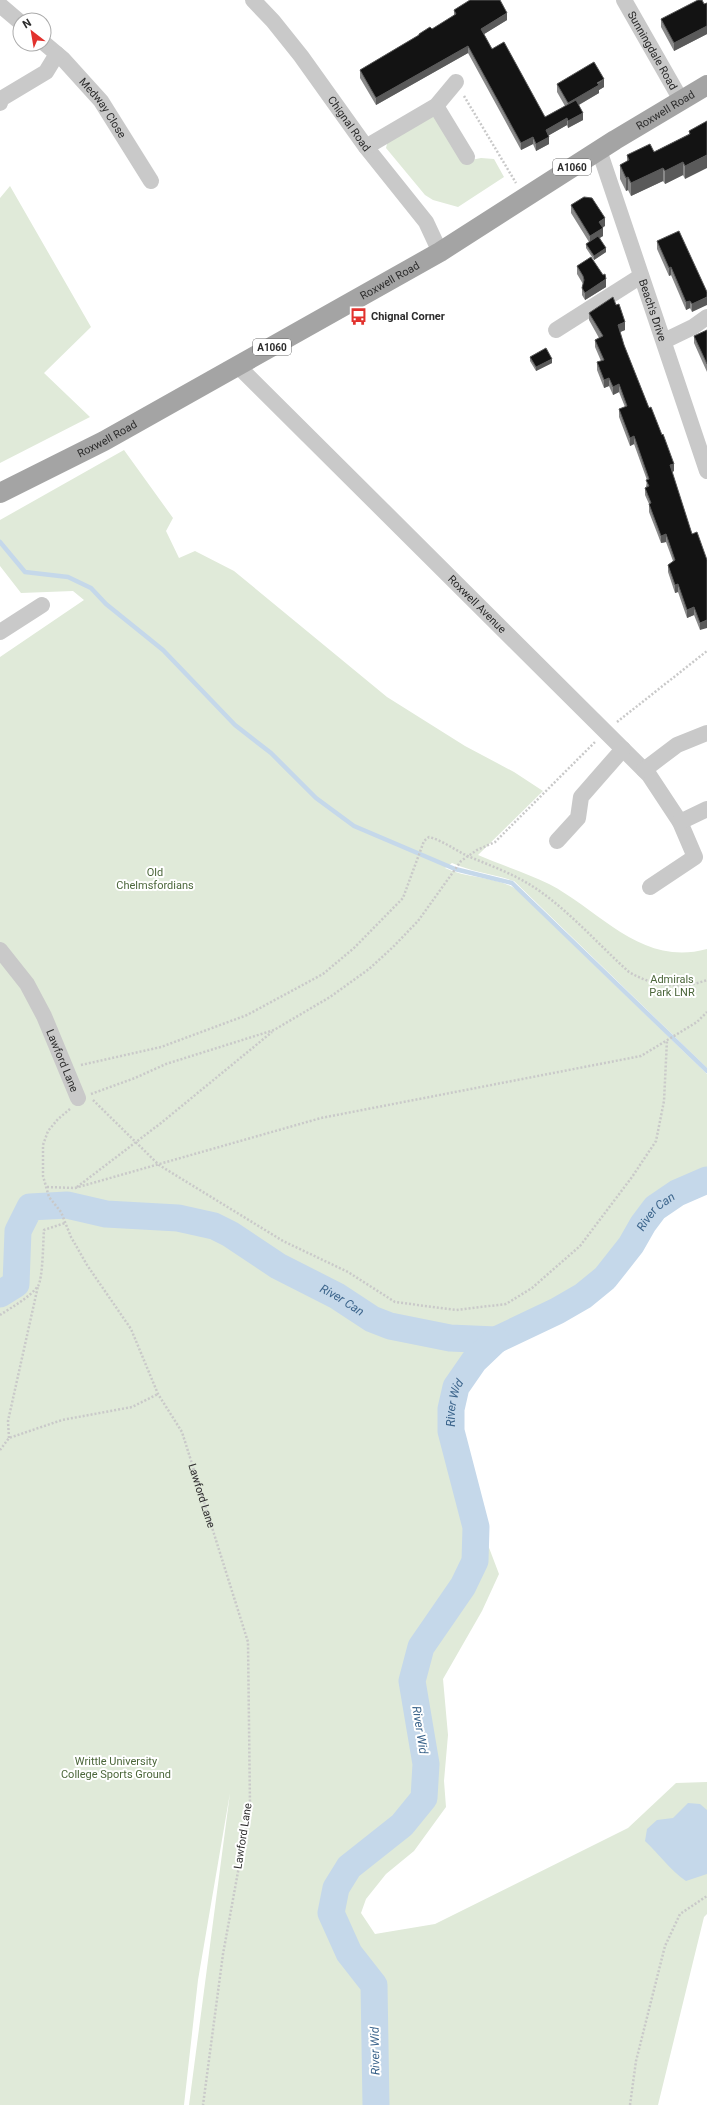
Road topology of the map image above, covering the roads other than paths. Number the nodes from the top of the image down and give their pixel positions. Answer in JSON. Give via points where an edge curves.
{"nodes":[{"id":1,"x":253,"y":0,"type":"edge"},
{"id":2,"x":624,"y":0,"type":"edge"},
{"id":3,"x":0,"y":5,"type":"edge"},
{"id":4,"x":12,"y":15,"type":"edge"},
{"id":5,"x":52,"y":50,"type":"edge"},
{"id":6,"x":57,"y":54,"type":"junction"},
{"id":7,"x":456,"y":82,"type":"road end"},
{"id":8,"x":707,"y":85,"type":"edge"},
{"id":9,"x":681,"y":100,"type":"junction"},
{"id":10,"x":0,"y":103,"type":"edge"},
{"id":11,"x":436,"y":106,"type":"junction"},
{"id":12,"x":366,"y":146,"type":"junction"},
{"id":13,"x":599,"y":150,"type":"junction"},
{"id":14,"x":467,"y":157,"type":"dead end"},
{"id":15,"x":151,"y":182,"type":"dead end"},
{"id":16,"x":440,"y":252,"type":"junction"},
{"id":17,"x":641,"y":276,"type":"junction"},
{"id":18,"x":707,"y":317,"type":"edge"},
{"id":19,"x":556,"y":330,"type":"dead end"},
{"id":20,"x":664,"y":341,"type":"junction"},
{"id":21,"x":239,"y":367,"type":"junction"},
{"id":22,"x":707,"y":471,"type":"edge"},
{"id":23,"x":0,"y":493,"type":"edge"},
{"id":24,"x":42,"y":605,"type":"dead end"},
{"id":25,"x":0,"y":632,"type":"edge"},
{"id":26,"x":707,"y":732,"type":"edge"},
{"id":27,"x":623,"y":749,"type":"junction"},
{"id":28,"x":644,"y":770,"type":"junction"},
{"id":29,"x":707,"y":809,"type":"edge"},
{"id":30,"x":680,"y":822,"type":"junction"},
{"id":31,"x":557,"y":841,"type":"dead end"},
{"id":32,"x":650,"y":887,"type":"dead end"},
{"id":33,"x":0,"y":950,"type":"edge"},
{"id":34,"x":78,"y":1098,"type":"road end"}],
"edges":[{"from":1,"to":12,"type":"street","name":"Chignal Road","via":[[273,20],[301,56]]},
{"from":2,"to":9,"type":"street","name":"Sunningdale Road"},
{"from":3,"to":4,"type":"street"},
{"from":5,"to":6,"type":"street","name":"Medway Close"},
{"from":6,"to":10,"type":"street","via":[[46,72],[1,99]]},
{"from":6,"to":15,"type":"street","name":"Medway Close","via":[[101,101]]},
{"from":7,"to":11,"type":"street"},
{"from":8,"to":9,"type":"main road","name":"Roxwell Road","number":"A1060"},
{"from":9,"to":13,"type":"main road","name":"Roxwell Road","number":"A1060"},
{"from":11,"to":12,"type":"street"},
{"from":11,"to":14,"type":"street"},
{"from":12,"to":16,"type":"street","name":"Chignal Road","via":[[426,222]]},
{"from":13,"to":16,"type":"main road","name":"Roxwell Road","number":"A1060"},
{"from":13,"to":17,"type":"street","name":"Beach's Drive"},
{"from":16,"to":21,"type":"main road","name":"Roxwell Road","number":"A1060"},
{"from":17,"to":19,"type":"street"},
{"from":17,"to":20,"type":"street","name":"Beach's Drive"},
{"from":18,"to":20,"type":"street"},
{"from":20,"to":22,"type":"street","name":"Beach's Drive"},
{"from":21,"to":23,"type":"main road","name":"Roxwell Road","number":"A1060","via":[[104,441]]},
{"from":21,"to":27,"type":"street","name":"Roxwell Avenue"},
{"from":24,"to":25,"type":"street"},
{"from":26,"to":28,"type":"street","via":[[677,745]]},
{"from":27,"to":28,"type":"street","name":"Roxwell Avenue"},
{"from":27,"to":31,"type":"street","via":[[581,797],[578,818]]},
{"from":28,"to":30,"type":"street","name":"Roxwell Avenue"},
{"from":29,"to":30,"type":"street"},
{"from":30,"to":32,"type":"street","name":"Roxwell Avenue","via":[[695,857]]},
{"from":33,"to":34,"type":"street","name":"Lawford Lane","via":[[27,984],[44,1016]]}]}
